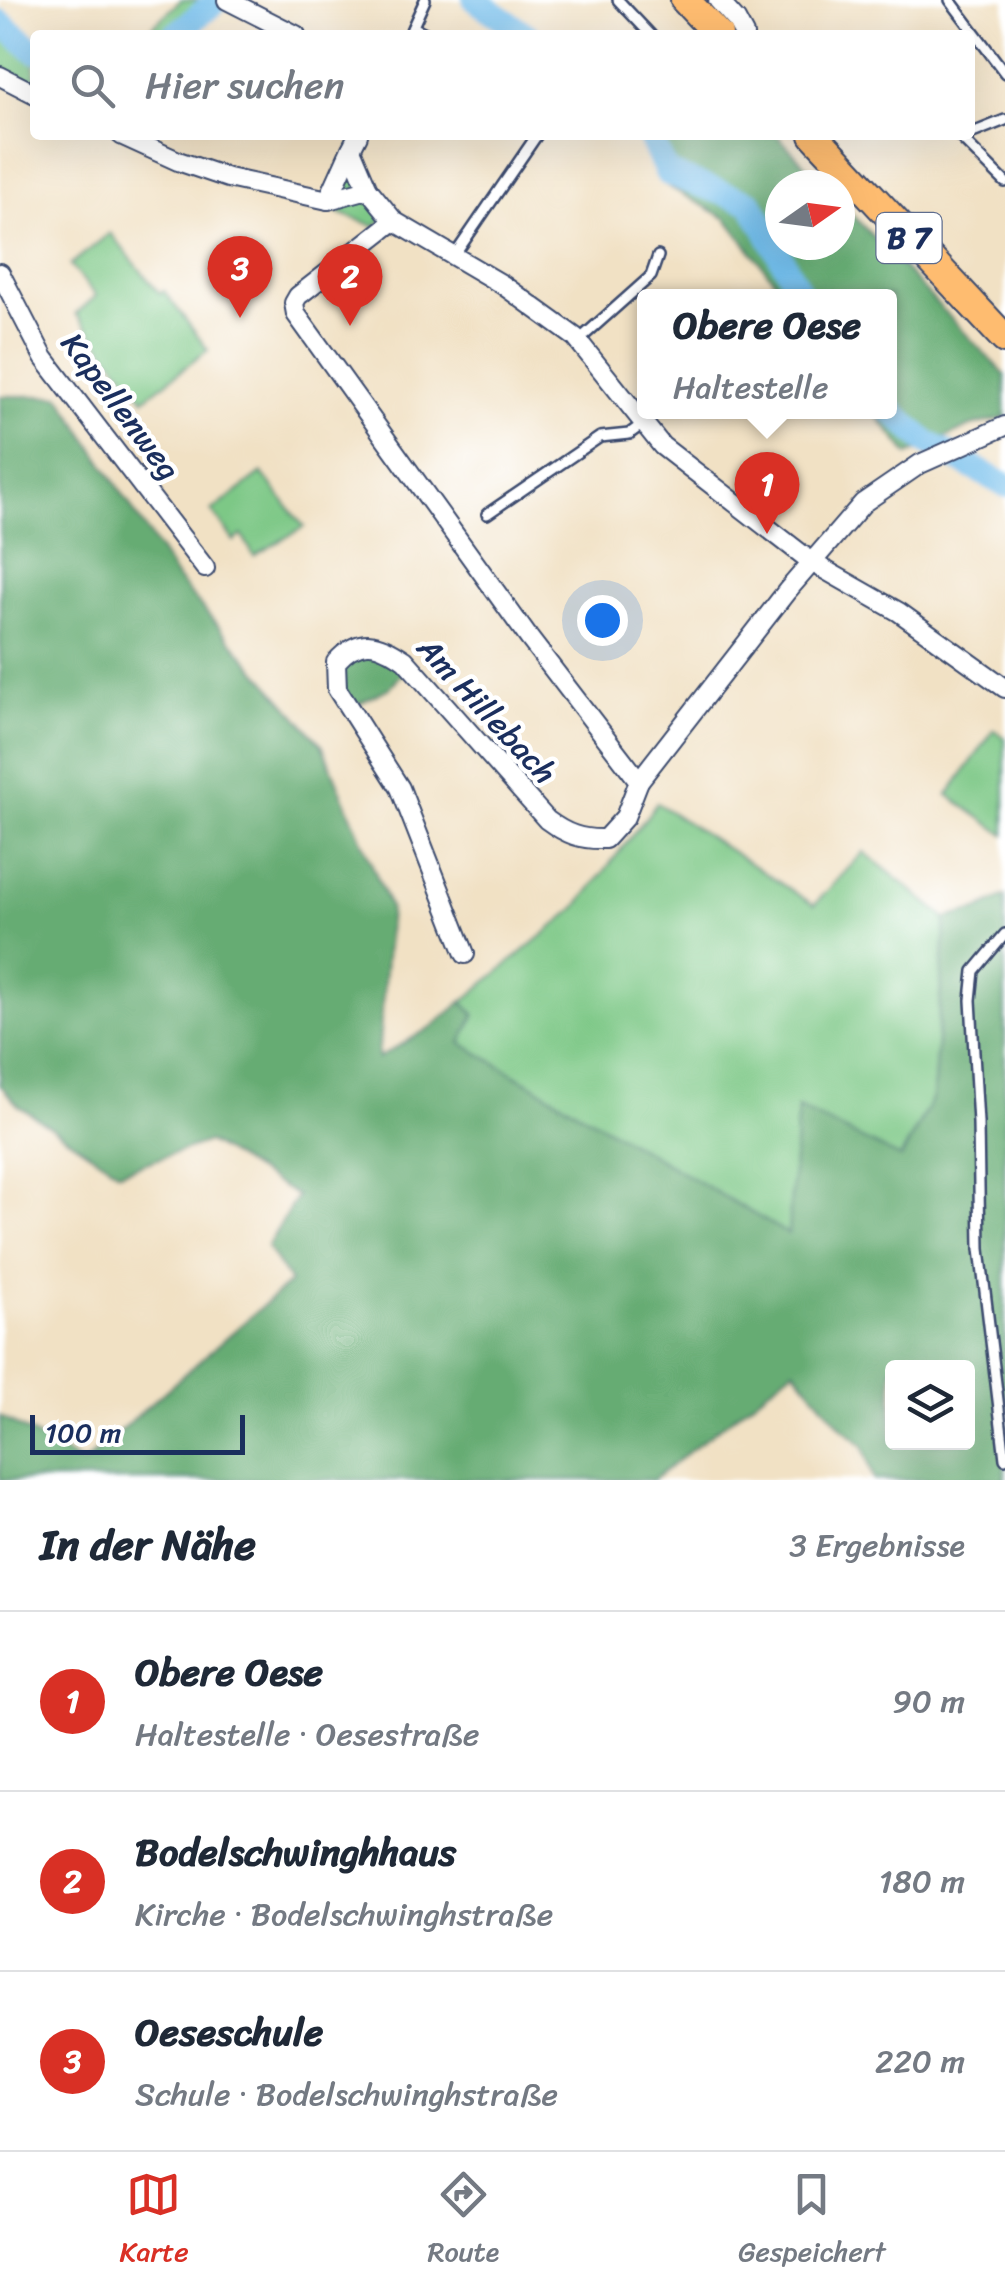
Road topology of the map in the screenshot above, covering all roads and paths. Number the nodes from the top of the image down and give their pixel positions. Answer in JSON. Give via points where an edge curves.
{"nodes":[{"id":1,"x":227,"y":0,"type":"edge"},
{"id":2,"x":425,"y":0,"type":"edge"},
{"id":3,"x":618,"y":0,"type":"edge"},
{"id":4,"x":684,"y":0,"type":"edge"},
{"id":5,"x":718,"y":0,"type":"edge"},
{"id":6,"x":950,"y":0,"type":"edge"},
{"id":7,"x":286,"y":30,"type":"edge"},
{"id":8,"x":411,"y":30,"type":"edge"},
{"id":9,"x":646,"y":30,"type":"edge"},
{"id":10,"x":713,"y":30,"type":"edge"},
{"id":11,"x":741,"y":30,"type":"edge"},
{"id":12,"x":972,"y":30,"type":"edge"},
{"id":13,"x":975,"y":34,"type":"edge"},
{"id":14,"x":1005,"y":74,"type":"edge"},
{"id":15,"x":0,"y":76,"type":"edge"},
{"id":16,"x":30,"y":91,"type":"edge"},
{"id":17,"x":1005,"y":120,"type":"edge"},
{"id":18,"x":975,"y":132,"type":"edge"},
{"id":19,"x":132,"y":140,"type":"edge"},
{"id":20,"x":535,"y":140,"type":"edge"},
{"id":21,"x":819,"y":140,"type":"edge"},
{"id":22,"x":963,"y":140,"type":"edge"},
{"id":23,"x":354,"y":142,"type":"edge"},
{"id":24,"x":1005,"y":182,"type":"edge"},
{"id":25,"x":368,"y":189,"type":"junction"},
{"id":26,"x":328,"y":200,"type":"junction"},
{"id":27,"x":394,"y":220,"type":"junction"},
{"id":28,"x":454,"y":256,"type":"junction"},
{"id":29,"x":658,"y":256,"type":"dead end"},
{"id":30,"x":0,"y":273,"type":"edge"},
{"id":31,"x":578,"y":340,"type":"junction"},
{"id":32,"x":1005,"y":340,"type":"edge"},
{"id":33,"x":637,"y":413,"type":"edge"},
{"id":34,"x":642,"y":419,"type":"edge"},
{"id":35,"x":644,"y":422,"type":"junction"},
{"id":36,"x":1005,"y":426,"type":"edge"},
{"id":37,"x":487,"y":514,"type":"dead end"},
{"id":38,"x":813,"y":562,"type":"junction"},
{"id":39,"x":204,"y":568,"type":"dead end"},
{"id":40,"x":1005,"y":688,"type":"edge"},
{"id":41,"x":639,"y":781,"type":"junction"},
{"id":42,"x":1005,"y":934,"type":"edge"},
{"id":43,"x":465,"y":954,"type":"dead end"},
{"id":44,"x":1005,"y":1459,"type":"edge"}],
"edges":[{"from":1,"to":7,"type":"street"},
{"from":2,"to":8,"type":"lane"},
{"from":3,"to":9,"type":"lane"},
{"from":4,"to":10,"type":"main road"},
{"from":5,"to":11,"type":"street"},
{"from":6,"to":12,"type":"lane"},
{"from":13,"to":14,"type":"lane"},
{"from":15,"to":16,"type":"street"},
{"from":17,"to":18,"type":"lane"},
{"from":19,"to":26,"type":"street","via":[[228,178]]},
{"from":20,"to":28,"type":"lane"},
{"from":21,"to":32,"type":"main road","number":"B 7"},
{"from":22,"to":24,"type":"lane"},
{"from":23,"to":25,"type":"street"},
{"from":23,"to":26,"type":"street"},
{"from":25,"to":26,"type":"street"},
{"from":25,"to":27,"type":"street"},
{"from":27,"to":28,"type":"street"},
{"from":27,"to":41,"type":"street","via":[[298,296],[296,314]]},
{"from":28,"to":31,"type":"street"},
{"from":29,"to":31,"type":"lane","via":[[652,276]]},
{"from":30,"to":39,"type":"street","name":"Kapellenweg","via":[[44,358]]},
{"from":31,"to":33,"type":"street"},
{"from":34,"to":35,"type":"street"},
{"from":35,"to":37,"type":"lane","via":[[629,434],[600,437]]},
{"from":35,"to":38,"type":"street","via":[[662,446]]},
{"from":36,"to":38,"type":"street","via":[[920,464],[863,503]]},
{"from":38,"to":40,"type":"street"},
{"from":38,"to":41,"type":"street"},
{"from":41,"to":43,"type":"street","name":"Am Hillebach","via":[[625,817],[606,839],[564,832],[406,660],[384,645],[346,651],[336,662],[337,689],[400,788]]},
{"from":42,"to":44,"type":"lane","via":[[974,971],[970,1000],[980,1249]]}]}
